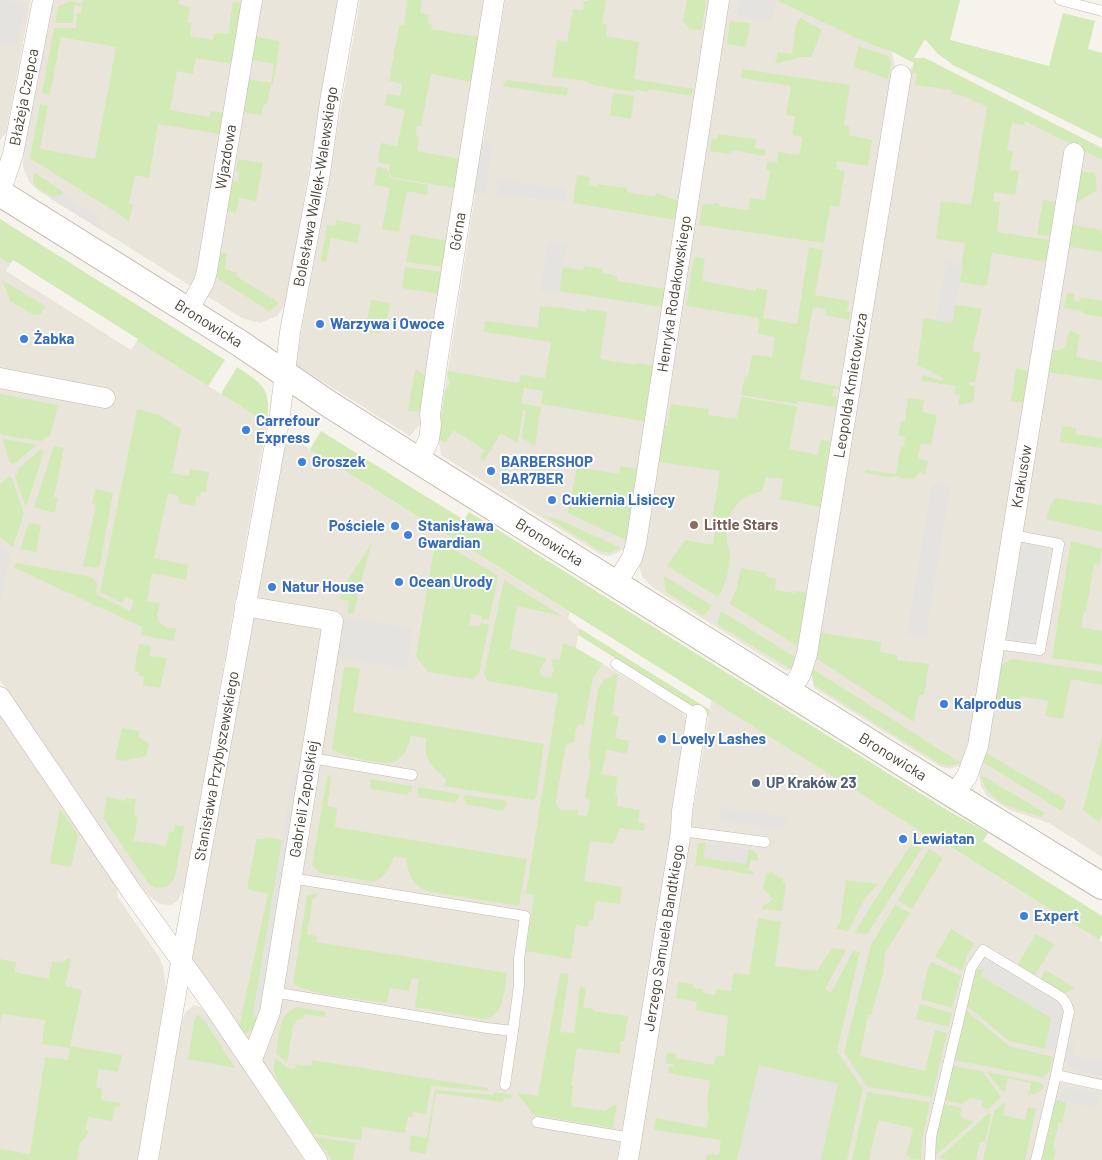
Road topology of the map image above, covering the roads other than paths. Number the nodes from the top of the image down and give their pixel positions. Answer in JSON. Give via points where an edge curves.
{"nodes":[{"id":1,"x":43,"y":0,"type":"edge"},
{"id":2,"x":252,"y":0,"type":"edge"},
{"id":3,"x":348,"y":0,"type":"edge"},
{"id":4,"x":494,"y":0,"type":"edge"},
{"id":5,"x":719,"y":0,"type":"edge"},
{"id":6,"x":1060,"y":0,"type":"edge"},
{"id":7,"x":1102,"y":11,"type":"edge"},
{"id":8,"x":901,"y":75,"type":"dead end"},
{"id":9,"x":1074,"y":153,"type":"dead end"},
{"id":10,"x":0,"y":193,"type":"edge"},
{"id":11,"x":188,"y":311,"type":"junction"},
{"id":12,"x":286,"y":373,"type":"junction"},
{"id":13,"x":0,"y":378,"type":"edge"},
{"id":14,"x":105,"y":398,"type":"dead end"},
{"id":15,"x":419,"y":461,"type":"junction"},
{"id":16,"x":1013,"y":535,"type":"junction"},
{"id":17,"x":616,"y":584,"type":"junction"},
{"id":18,"x":245,"y":606,"type":"junction"},
{"id":19,"x":995,"y":644,"type":"junction"},
{"id":20,"x":616,"y":664,"type":"dead end"},
{"id":21,"x":790,"y":692,"type":"junction"},
{"id":22,"x":0,"y":697,"type":"edge"},
{"id":23,"x":697,"y":715,"type":"joint"},
{"id":24,"x":311,"y":758,"type":"junction"},
{"id":25,"x":412,"y":775,"type":"dead end"},
{"id":26,"x":954,"y":795,"type":"junction"},
{"id":27,"x":681,"y":831,"type":"junction"},
{"id":28,"x":765,"y":842,"type":"dead end"},
{"id":29,"x":291,"y":878,"type":"junction"},
{"id":30,"x":1102,"y":886,"type":"edge"},
{"id":31,"x":181,"y":963,"type":"junction"},
{"id":32,"x":273,"y":992,"type":"junction"},
{"id":33,"x":513,"y":1031,"type":"junction"},
{"id":34,"x":251,"y":1062,"type":"junction"},
{"id":35,"x":1056,"y":1074,"type":"junction"},
{"id":36,"x":505,"y":1085,"type":"dead end"},
{"id":37,"x":1102,"y":1085,"type":"edge"},
{"id":38,"x":537,"y":1122,"type":"dead end"},
{"id":39,"x":631,"y":1138,"type":"junction"},
{"id":40,"x":148,"y":1160,"type":"edge"},
{"id":41,"x":317,"y":1160,"type":"edge"},
{"id":42,"x":628,"y":1160,"type":"edge"},
{"id":43,"x":930,"y":1160,"type":"edge"},
{"id":44,"x":1036,"y":1160,"type":"edge"}],
"edges":[{"from":1,"to":10,"type":"street","name":"Błażeja Czepca","via":[[13,154]]},
{"from":2,"to":11,"type":"street","name":"Wjazdowa","via":[[207,271]]},
{"from":3,"to":12,"type":"street","name":"Bolesława Wallek-Walewskiego","via":[[290,332]]},
{"from":4,"to":15,"type":"street","name":"Górna","via":[[438,357],[430,439]]},
{"from":5,"to":17,"type":"street","name":"Henryka Rodakowskiego","via":[[636,544],[632,558]]},
{"from":6,"to":7,"type":"lane"},
{"from":8,"to":21,"type":"street","name":"Leopolda Kmietowicza","via":[[807,654]]},
{"from":9,"to":16,"type":"street","name":"Krakusów"},
{"from":10,"to":11,"type":"street","name":"Bronowicka"},
{"from":11,"to":12,"type":"street","name":"Bronowicka"},
{"from":12,"to":15,"type":"street","name":"Bronowicka"},
{"from":12,"to":18,"type":"street","name":"Stanisława Przybyszewskiego"},
{"from":13,"to":14,"type":"street"},
{"from":15,"to":17,"type":"street","name":"Bronowicka"},
{"from":16,"to":19,"type":"street","name":"Krakusów"},
{"from":16,"to":19,"type":"lane","via":[[1059,544],[1040,650]]},
{"from":17,"to":21,"type":"street","name":"Bronowicka"},
{"from":18,"to":24,"type":"street","name":"Gabrieli Zapolskiej","via":[[333,621]]},
{"from":18,"to":31,"type":"street","name":"Stanisława Przybyszewskiego"},
{"from":19,"to":26,"type":"street","name":"Krakusów","via":[[976,755]]},
{"from":20,"to":23,"type":"lane"},
{"from":21,"to":26,"type":"street","name":"Bronowicka"},
{"from":22,"to":31,"type":"street"},
{"from":23,"to":27,"type":"street","name":"Jerzego Samuela Bandtkiego"},
{"from":24,"to":25,"type":"lane"},
{"from":24,"to":29,"type":"street","name":"Gabrieli Zapolskiej"},
{"from":26,"to":30,"type":"street","name":"Bronowicka"},
{"from":27,"to":28,"type":"lane"},
{"from":27,"to":39,"type":"street","name":"Jerzego Samuela Bandtkiego"},
{"from":29,"to":32,"type":"street","name":"Gabrieli Zapolskiej"},
{"from":29,"to":33,"type":"lane","via":[[525,916]]},
{"from":31,"to":34,"type":"street"},
{"from":31,"to":40,"type":"street","name":"Stanisława Przybyszewskiego"},
{"from":32,"to":33,"type":"lane"},
{"from":32,"to":34,"type":"street","name":"Gabrieli Zapolskiej","via":[[270,1012]]},
{"from":33,"to":36,"type":"lane"},
{"from":34,"to":41,"type":"street"},
{"from":35,"to":37,"type":"lane"},
{"from":35,"to":43,"type":"lane","via":[[1068,1016],[1066,1003],[983,950],[973,964],[967,986],[931,1141]]},
{"from":35,"to":44,"type":"lane"},
{"from":38,"to":39,"type":"lane"},
{"from":39,"to":42,"type":"street","name":"Jerzego Samuela Bandtkiego"}]}
